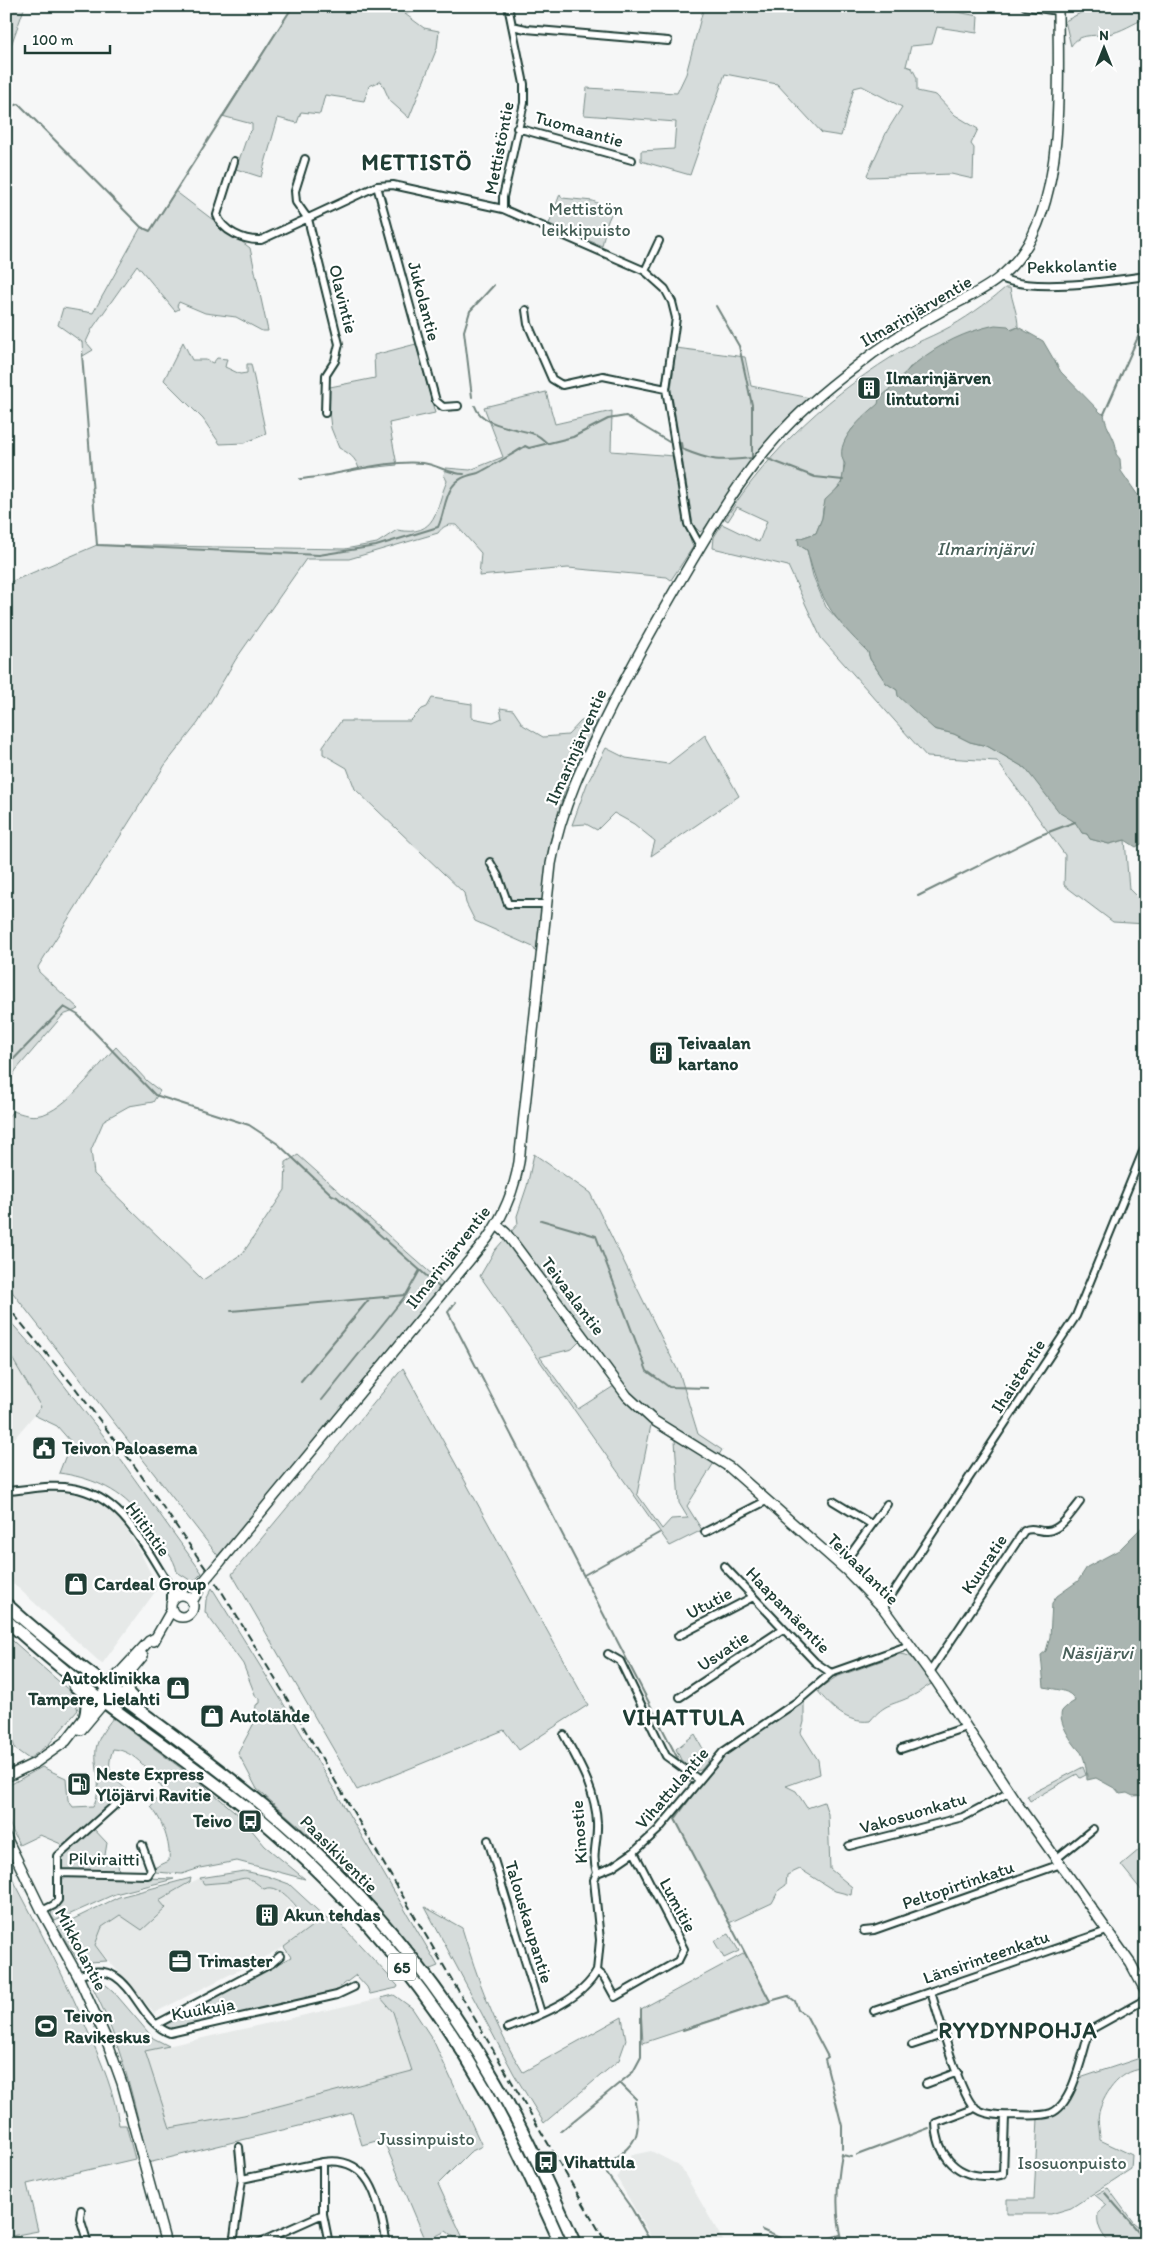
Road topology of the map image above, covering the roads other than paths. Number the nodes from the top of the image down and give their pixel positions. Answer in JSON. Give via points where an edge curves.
{"nodes":[{"id":1,"x":508,"y":6,"type":"edge"},
{"id":2,"x":1025,"y":6,"type":"edge"},
{"id":3,"x":1058,"y":9,"type":"edge"},
{"id":4,"x":512,"y":26,"type":"junction"},
{"id":5,"x":668,"y":41,"type":"dead end"},
{"id":6,"x":518,"y":128,"type":"junction"},
{"id":7,"x":305,"y":159,"type":"dead end"},
{"id":8,"x":632,"y":160,"type":"dead end"},
{"id":9,"x":234,"y":161,"type":"dead end"},
{"id":10,"x":377,"y":186,"type":"junction"},
{"id":11,"x":503,"y":209,"type":"junction"},
{"id":12,"x":308,"y":220,"type":"junction"},
{"id":13,"x":659,"y":241,"type":"dead end"},
{"id":14,"x":645,"y":271,"type":"junction"},
{"id":15,"x":1146,"y":276,"type":"edge"},
{"id":16,"x":1001,"y":278,"type":"junction"},
{"id":17,"x":526,"y":310,"type":"dead end"},
{"id":18,"x":666,"y":389,"type":"junction"},
{"id":19,"x":458,"y":406,"type":"dead end"},
{"id":20,"x":325,"y":413,"type":"dead end"},
{"id":21,"x":700,"y":546,"type":"junction"},
{"id":22,"x":490,"y":862,"type":"dead end"},
{"id":23,"x":546,"y":904,"type":"junction"},
{"id":24,"x":1146,"y":1144,"type":"edge"},
{"id":25,"x":497,"y":1225,"type":"junction"},
{"id":26,"x":6,"y":1491,"type":"edge"},
{"id":27,"x":766,"y":1500,"type":"junction"},
{"id":28,"x":833,"y":1501,"type":"dead end"},
{"id":29,"x":1080,"y":1502,"type":"dead end"},
{"id":30,"x":887,"y":1504,"type":"dead end"},
{"id":31,"x":871,"y":1524,"type":"junction"},
{"id":32,"x":705,"y":1532,"type":"dead end"},
{"id":33,"x":840,"y":1565,"type":"junction"},
{"id":34,"x":724,"y":1566,"type":"dead end"},
{"id":35,"x":171,"y":1588,"type":"junction"},
{"id":36,"x":188,"y":1596,"type":"junction"},
{"id":37,"x":753,"y":1597,"type":"junction"},
{"id":38,"x":6,"y":1604,"type":"edge"},
{"id":39,"x":883,"y":1608,"type":"junction"},
{"id":40,"x":173,"y":1610,"type":"junction"},
{"id":41,"x":6,"y":1620,"type":"edge"},
{"id":42,"x":783,"y":1629,"type":"junction"},
{"id":43,"x":678,"y":1636,"type":"dead end"},
{"id":44,"x":155,"y":1638,"type":"junction"},
{"id":45,"x":910,"y":1645,"type":"junction"},
{"id":46,"x":608,"y":1654,"type":"dead end"},
{"id":47,"x":56,"y":1664,"type":"junction"},
{"id":48,"x":930,"y":1672,"type":"junction"},
{"id":49,"x":830,"y":1673,"type":"junction"},
{"id":50,"x":127,"y":1675,"type":"junction"},
{"id":51,"x":110,"y":1690,"type":"junction"},
{"id":52,"x":680,"y":1697,"type":"dead end"},
{"id":53,"x":103,"y":1700,"type":"junction"},
{"id":54,"x":85,"y":1718,"type":"junction"},
{"id":55,"x":966,"y":1727,"type":"junction"},
{"id":56,"x":168,"y":1732,"type":"junction"},
{"id":57,"x":564,"y":1735,"type":"dead end"},
{"id":58,"x":68,"y":1738,"type":"junction"},
{"id":59,"x":901,"y":1749,"type":"dead end"},
{"id":60,"x":6,"y":1777,"type":"edge"},
{"id":61,"x":698,"y":1780,"type":"junction"},
{"id":62,"x":1010,"y":1792,"type":"junction"},
{"id":63,"x":126,"y":1795,"type":"dead end"},
{"id":64,"x":1093,"y":1829,"type":"dead end"},
{"id":65,"x":6,"y":1837,"type":"edge"},
{"id":66,"x":488,"y":1840,"type":"dead end"},
{"id":67,"x":142,"y":1845,"type":"dead end"},
{"id":68,"x":849,"y":1846,"type":"dead end"},
{"id":69,"x":634,"y":1852,"type":"junction"},
{"id":70,"x":1059,"y":1862,"type":"junction"},
{"id":71,"x":58,"y":1873,"type":"junction"},
{"id":72,"x":598,"y":1873,"type":"junction"},
{"id":73,"x":42,"y":1911,"type":"junction"},
{"id":74,"x":864,"y":1931,"type":"dead end"},
{"id":75,"x":1107,"y":1931,"type":"junction"},
{"id":76,"x":280,"y":1956,"type":"dead end"},
{"id":77,"x":597,"y":1971,"type":"junction"},
{"id":78,"x":78,"y":1976,"type":"junction"},
{"id":79,"x":354,"y":1987,"type":"dead end"},
{"id":80,"x":931,"y":1992,"type":"junction"},
{"id":81,"x":1146,"y":1992,"type":"edge"},
{"id":82,"x":1146,"y":1999,"type":"edge"},
{"id":83,"x":874,"y":2011,"type":"dead end"},
{"id":84,"x":541,"y":2013,"type":"junction"},
{"id":85,"x":157,"y":2024,"type":"junction"},
{"id":86,"x":508,"y":2028,"type":"dead end"},
{"id":87,"x":945,"y":2034,"type":"junction"},
{"id":88,"x":912,"y":2045,"type":"dead end"},
{"id":89,"x":958,"y":2072,"type":"junction"},
{"id":90,"x":926,"y":2084,"type":"dead end"},
{"id":91,"x":974,"y":2107,"type":"junction"},
{"id":92,"x":1005,"y":2116,"type":"junction"},
{"id":93,"x":239,"y":2147,"type":"dead end"},
{"id":94,"x":322,"y":2162,"type":"junction"},
{"id":95,"x":242,"y":2179,"type":"junction"},
{"id":96,"x":81,"y":2210,"type":"dead end"},
{"id":97,"x":323,"y":2214,"type":"junction"},
{"id":98,"x":88,"y":2244,"type":"edge"},
{"id":99,"x":166,"y":2244,"type":"edge"},
{"id":100,"x":233,"y":2244,"type":"edge"},
{"id":101,"x":256,"y":2244,"type":"edge"},
{"id":102,"x":329,"y":2244,"type":"edge"},
{"id":103,"x":387,"y":2244,"type":"edge"},
{"id":104,"x":561,"y":2244,"type":"edge"},
{"id":105,"x":576,"y":2244,"type":"edge"}],
"edges":[{"from":1,"to":4,"type":"street","name":"Mettistöntie"},
{"from":2,"to":3,"type":"street"},
{"from":3,"to":16,"type":"main road","name":"Ilmarinjärventie","via":[[1059,108],[1045,197],[1029,242]]},
{"from":4,"to":5,"type":"street"},
{"from":4,"to":6,"type":"street","name":"Mettistöntie","via":[[524,84],[524,103]]},
{"from":6,"to":8,"type":"street","name":"Tuomaantie"},
{"from":6,"to":11,"type":"street","name":"Mettistöntie"},
{"from":7,"to":12,"type":"street","name":"Olavintie","via":[[295,191],[296,202]]},
{"from":9,"to":12,"type":"street","via":[[217,214],[222,225],[249,241],[260,240]]},
{"from":10,"to":11,"type":"street","via":[[394,185]]},
{"from":10,"to":12,"type":"street"},
{"from":10,"to":19,"type":"street","name":"Jukolantie","via":[[436,402],[443,407]]},
{"from":11,"to":14,"type":"street","name":"Mettistöntie"},
{"from":12,"to":20,"type":"street","name":"Olavintie","via":[[339,344],[324,382]]},
{"from":13,"to":14,"type":"street"},
{"from":14,"to":18,"type":"street","name":"Mettistöntie","via":[[665,289],[676,318]]},
{"from":15,"to":16,"type":"street","name":"Pekkolantie","via":[[1096,283],[1027,285]]},
{"from":16,"to":21,"type":"main road","name":"Ilmarinjärventie","via":[[904,333],[821,394],[754,464]]},
{"from":17,"to":18,"type":"street","via":[[528,324],[552,379],[562,385],[603,376]]},
{"from":18,"to":21,"type":"street","name":"Mettistöntie","via":[[688,524]]},
{"from":21,"to":23,"type":"main road","name":"Ilmarinjärventie","via":[[648,635],[576,778],[555,840]]},
{"from":22,"to":23,"type":"street","via":[[508,904]]},
{"from":23,"to":25,"type":"main road","name":"Ilmarinjärventie","via":[[519,1162],[511,1196]]},
{"from":24,"to":39,"type":"street","name":"Ihaistentie","via":[[1076,1316]]},
{"from":25,"to":27,"type":"main road","name":"Teivaalantie","via":[[641,1411],[723,1463]]},
{"from":25,"to":36,"type":"main road","name":"Ilmarinjärventie","bridge":true,"via":[[220,1562]]},
{"from":26,"to":35,"type":"street","name":"Hiitintie","via":[[73,1488],[106,1501],[124,1517]]},
{"from":27,"to":32,"type":"street"},
{"from":27,"to":33,"type":"main road","name":"Teivaalantie"},
{"from":28,"to":31,"type":"street"},
{"from":29,"to":48,"type":"street","name":"Kuuratie","via":[[1056,1528],[1047,1531],[1029,1528],[1024,1531]]},
{"from":30,"to":31,"type":"street"},
{"from":31,"to":33,"type":"street"},
{"from":33,"to":39,"type":"main road","name":"Teivaalantie"},
{"from":34,"to":37,"type":"street","name":"Haapamäentie"},
{"from":35,"to":36,"type":"street","name":"Hiitintie"},
{"from":35,"to":40,"type":"street"},
{"from":36,"to":40,"type":"main road"},
{"from":36,"to":40,"type":"main road","via":[[193,1608],[190,1614],[184,1618]]},
{"from":37,"to":42,"type":"street","name":"Haapamäentie"},
{"from":37,"to":43,"type":"street","name":"Ututie"},
{"from":38,"to":51,"type":"highway","number":"65"},
{"from":39,"to":45,"type":"main road","name":"Teivaalantie"},
{"from":40,"to":44,"type":"main road"},
{"from":41,"to":47,"type":"highway","number":"65"},
{"from":42,"to":49,"type":"street","name":"Haapamäentie","via":[[814,1662]]},
{"from":42,"to":52,"type":"street","name":"Usvatie"},
{"from":44,"to":50,"type":"main road"},
{"from":44,"to":51,"type":"main road","via":[[149,1641]]},
{"from":45,"to":48,"type":"main road","name":"Teivaalantie"},
{"from":45,"to":49,"type":"street","name":"Vihattulantie"},
{"from":46,"to":61,"type":"street","via":[[620,1660],[666,1756]]},
{"from":47,"to":53,"type":"highway","number":"65"},
{"from":47,"to":54,"type":"highway","number":"65","via":[[64,1677],[83,1693],[88,1706]]},
{"from":48,"to":55,"type":"main road","name":"Teivaalantie"},
{"from":49,"to":61,"type":"street","name":"Vihattulantie","via":[[798,1701],[723,1752]]},
{"from":50,"to":51,"type":"main road"},
{"from":50,"to":56,"type":"highway","via":[[128,1694]]},
{"from":51,"to":53,"type":"main road"},
{"from":51,"to":56,"type":"highway","name":"Paasikiventie","number":"65"},
{"from":53,"to":54,"type":"main road"},
{"from":53,"to":58,"type":"main road","via":[[81,1731]]},
{"from":53,"to":104,"type":"highway","name":"Paasikiventie","number":"65","via":[[258,1818],[321,1875],[385,1947],[436,2013],[483,2085]]},
{"from":54,"to":58,"type":"main road"},
{"from":55,"to":59,"type":"street"},
{"from":55,"to":62,"type":"main road","name":"Teivaalantie"},
{"from":56,"to":105,"type":"highway","name":"Paasikiventie","number":"65","via":[[237,1784],[307,1845],[360,1897],[419,1968],[460,2024],[494,2079]]},
{"from":57,"to":72,"type":"street","name":"Kinostie","via":[[590,1786],[597,1822],[593,1856]]},
{"from":58,"to":60,"type":"main road","via":[[46,1757]]},
{"from":61,"to":69,"type":"street","name":"Vihattulantie","via":[[658,1830]]},
{"from":62,"to":68,"type":"street","name":"Vakosuonkatu","via":[[963,1817]]},
{"from":62,"to":70,"type":"main road","name":"Teivaalantie"},
{"from":63,"to":71,"type":"street","via":[[58,1856]]},
{"from":64,"to":70,"type":"street","name":"Peltopirtinkatu"},
{"from":65,"to":73,"type":"main road","name":"Mikkolantie"},
{"from":66,"to":84,"type":"street","name":"Talouskaupantie"},
{"from":67,"to":71,"type":"street","name":"Pilviraitti","via":[[151,1870],[148,1875]]},
{"from":69,"to":72,"type":"street","name":"Vihattulantie"},
{"from":69,"to":77,"type":"street","name":"Lumitie","via":[[684,1949],[678,1961],[616,1997]]},
{"from":70,"to":74,"type":"street","name":"Peltopirtinkatu"},
{"from":70,"to":75,"type":"main road","name":"Teivaalantie"},
{"from":71,"to":73,"type":"street","via":[[58,1900]]},
{"from":72,"to":77,"type":"street","via":[[594,1880],[600,1940]]},
{"from":73,"to":78,"type":"main road","name":"Mikkolantie"},
{"from":75,"to":80,"type":"street","name":"Länsirinteenkatu"},
{"from":75,"to":81,"type":"main road","name":"Teivaalantie"},
{"from":76,"to":85,"type":"street"},
{"from":77,"to":84,"type":"street","via":[[592,1981],[574,1996]]},
{"from":78,"to":85,"type":"street","name":"Kuukuja","via":[[96,1971],[112,1974]]},
{"from":78,"to":99,"type":"main road","name":"Mikkolantie","via":[[112,2053]]},
{"from":79,"to":85,"type":"street","name":"Kuukuja","via":[[337,1995],[183,2032],[168,2032]]},
{"from":80,"to":83,"type":"street","name":"Länsirinteenkatu"},
{"from":80,"to":87,"type":"street"},
{"from":82,"to":92,"type":"street","via":[[1096,2025],[1089,2033],[1075,2079],[1061,2107],[1046,2114]]},
{"from":84,"to":86,"type":"street"},
{"from":87,"to":88,"type":"street"},
{"from":87,"to":89,"type":"street"},
{"from":89,"to":90,"type":"street"},
{"from":89,"to":91,"type":"street"},
{"from":91,"to":92,"type":"street"},
{"from":91,"to":92,"type":"street","via":[[936,2124],[942,2152],[966,2174],[1003,2174]]},
{"from":93,"to":95,"type":"street"},
{"from":94,"to":95,"type":"street"},
{"from":94,"to":97,"type":"street"},
{"from":94,"to":103,"type":"street","via":[[346,2162],[368,2179],[380,2207]]},
{"from":95,"to":100,"type":"street"},
{"from":96,"to":98,"type":"street","via":[[80,2218]]},
{"from":97,"to":101,"type":"street"},
{"from":97,"to":102,"type":"street"}]}
